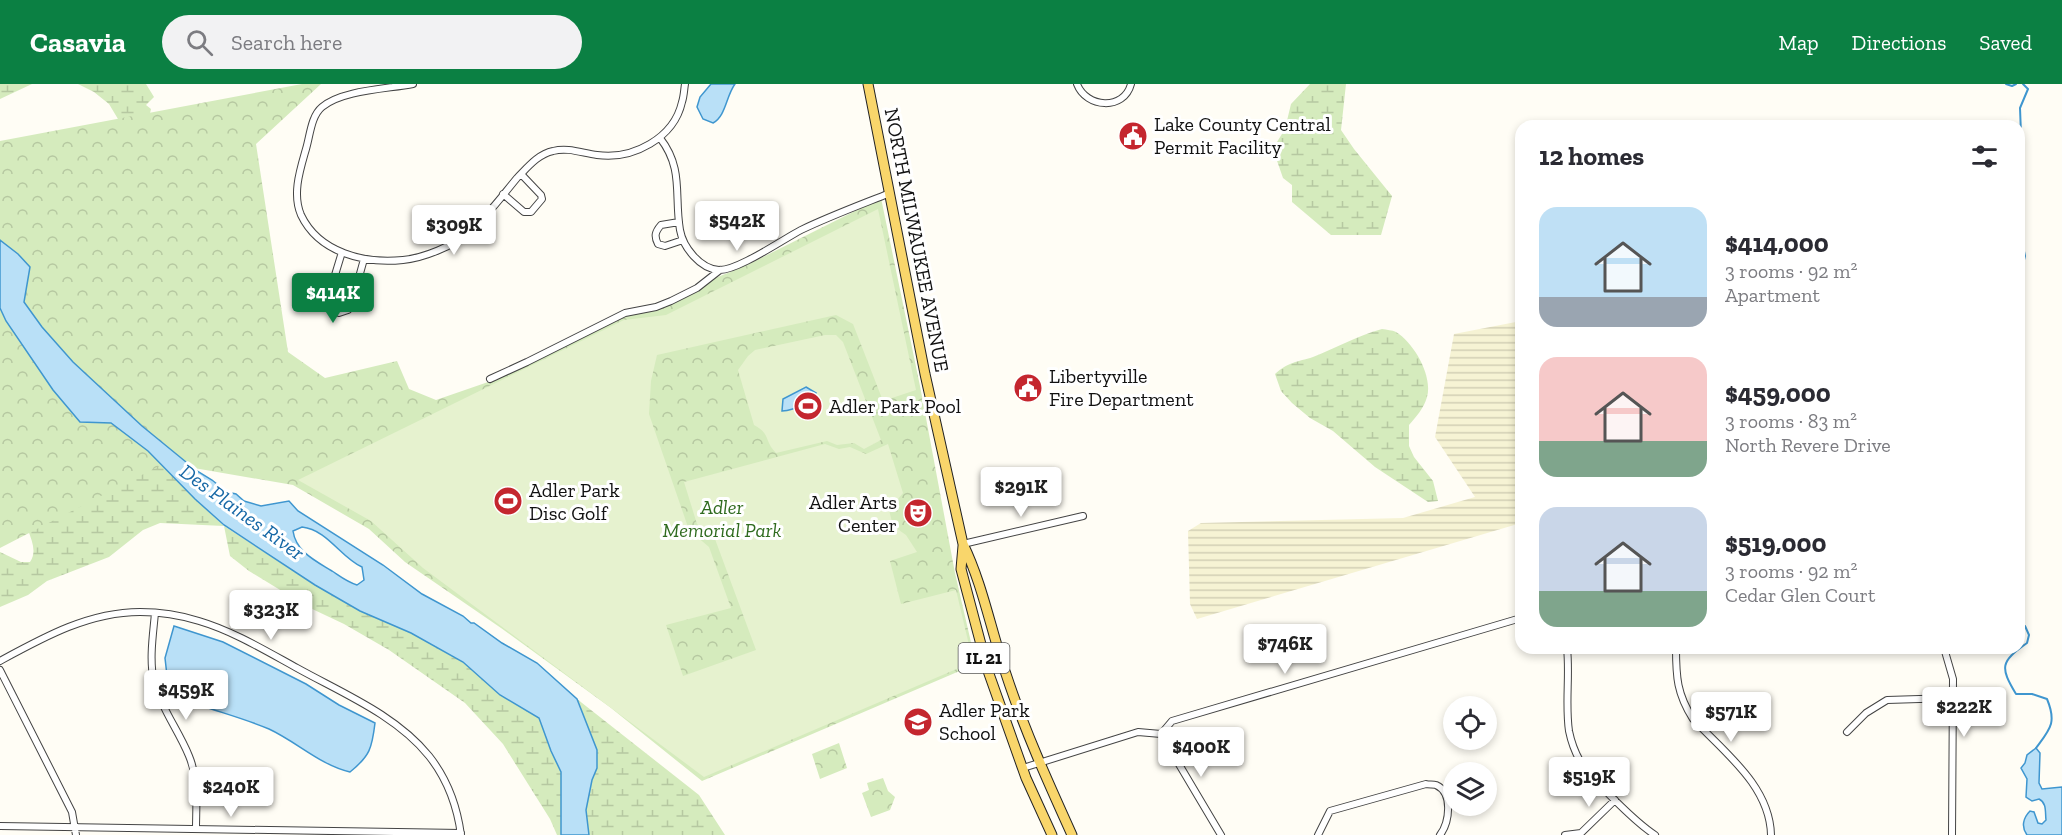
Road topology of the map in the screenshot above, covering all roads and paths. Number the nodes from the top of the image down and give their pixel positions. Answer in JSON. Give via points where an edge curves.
{"nodes":[{"id":1,"x":413,"y":84,"type":"edge"},
{"id":2,"x":685,"y":84,"type":"edge"},
{"id":3,"x":868,"y":84,"type":"edge"},
{"id":4,"x":1077,"y":84,"type":"edge"},
{"id":5,"x":1131,"y":84,"type":"edge"},
{"id":6,"x":660,"y":138,"type":"junction"},
{"id":7,"x":521,"y":174,"type":"junction"},
{"id":8,"x":890,"y":193,"type":"junction"},
{"id":9,"x":503,"y":194,"type":"junction"},
{"id":10,"x":679,"y":222,"type":"junction"},
{"id":11,"x":683,"y":240,"type":"junction"},
{"id":12,"x":342,"y":252,"type":"junction"},
{"id":13,"x":364,"y":259,"type":"junction"},
{"id":14,"x":720,"y":270,"type":"junction"},
{"id":15,"x":490,"y":379,"type":"dead end"},
{"id":16,"x":1083,"y":516,"type":"dead end"},
{"id":17,"x":963,"y":544,"type":"junction"},
{"id":18,"x":155,"y":613,"type":"junction"},
{"id":19,"x":1515,"y":620,"type":"edge"},
{"id":20,"x":1567,"y":654,"type":"edge"},
{"id":21,"x":1676,"y":654,"type":"edge"},
{"id":22,"x":1946,"y":654,"type":"edge"},
{"id":23,"x":0,"y":661,"type":"edge"},
{"id":24,"x":0,"y":670,"type":"edge"},
{"id":25,"x":1952,"y":698,"type":"junction"},
{"id":26,"x":1846,"y":732,"type":"dead end"},
{"id":27,"x":1161,"y":734,"type":"junction"},
{"id":28,"x":1039,"y":762,"type":"junction"},
{"id":29,"x":1023,"y":768,"type":"junction"},
{"id":30,"x":1615,"y":800,"type":"junction"},
{"id":31,"x":0,"y":826,"type":"edge"},
{"id":32,"x":76,"y":827,"type":"junction"},
{"id":33,"x":196,"y":829,"type":"junction"},
{"id":34,"x":461,"y":834,"type":"edge"},
{"id":35,"x":1581,"y":834,"type":"edge"},
{"id":36,"x":76,"y":835,"type":"edge"},
{"id":37,"x":1052,"y":835,"type":"edge"},
{"id":38,"x":1072,"y":835,"type":"edge"},
{"id":39,"x":1221,"y":835,"type":"edge"},
{"id":40,"x":1318,"y":835,"type":"edge"},
{"id":41,"x":1440,"y":835,"type":"edge"},
{"id":42,"x":1565,"y":835,"type":"edge"},
{"id":43,"x":1655,"y":835,"type":"edge"},
{"id":44,"x":1771,"y":835,"type":"edge"},
{"id":45,"x":1952,"y":835,"type":"edge"}],
"edges":[{"from":1,"to":12,"type":"street","via":[[342,96],[320,109],[315,119],[297,182],[301,215],[322,241]]},
{"from":2,"to":6,"type":"street","via":[[682,104]]},
{"from":3,"to":8,"type":"main road","name":"NORTH MILWAUKEE AVENUE","number":"IL 21"},
{"from":4,"to":5,"type":"street","via":[[1087,98],[1107,104],[1124,96]]},
{"from":6,"to":7,"type":"street","via":[[622,154],[553,151]]},
{"from":6,"to":10,"type":"street","via":[[675,164]]},
{"from":7,"to":9,"type":"street"},
{"from":7,"to":9,"type":"street","via":[[541,195],[537,207],[524,212]]},
{"from":8,"to":14,"type":"street","via":[[835,214]]},
{"from":8,"to":17,"type":"main road","name":"NORTH MILWAUKEE AVENUE","number":"IL 21"},
{"from":9,"to":13,"type":"street","via":[[468,233],[438,250],[402,261]]},
{"from":10,"to":11,"type":"street"},
{"from":10,"to":11,"type":"street","via":[[661,225],[655,238],[665,246]]},
{"from":11,"to":14,"type":"street","via":[[699,262]]},
{"from":12,"to":13,"type":"street"},
{"from":12,"to":13,"type":"street","via":[[328,298],[330,308],[339,313],[351,306]]},
{"from":14,"to":15,"type":"street","via":[[671,301],[624,313]]},
{"from":16,"to":17,"type":"street"},
{"from":17,"to":28,"type":"main road","name":"NORTH MILWAUKEE AVENUE","number":"IL 21","via":[[974,565],[1006,674]]},
{"from":17,"to":29,"type":"main road","name":"NORTH MILWAUKEE AVENUE","number":"IL 21","via":[[961,569],[979,643]]},
{"from":18,"to":23,"type":"street","via":[[117,614],[72,625]]},
{"from":18,"to":33,"type":"street","via":[[154,682],[192,764]]},
{"from":18,"to":34,"type":"street","via":[[215,626],[358,701],[401,729],[444,777],[455,802]]},
{"from":19,"to":27,"type":"street","via":[[1172,721]]},
{"from":20,"to":30,"type":"street","via":[[1572,742],[1581,761]]},
{"from":21,"to":44,"type":"street","via":[[1679,692],[1686,708],[1760,792],[1768,811]]},
{"from":22,"to":25,"type":"street","via":[[1953,680]]},
{"from":24,"to":32,"type":"street"},
{"from":25,"to":26,"type":"street","via":[[1887,700]]},
{"from":25,"to":45,"type":"street"},
{"from":27,"to":28,"type":"street","via":[[1138,732]]},
{"from":27,"to":39,"type":"street"},
{"from":28,"to":29,"type":"street"},
{"from":28,"to":38,"type":"main road","name":"NORTH MILWAUKEE AVENUE","number":"IL 21"},
{"from":29,"to":37,"type":"main road","name":"NORTH MILWAUKEE AVENUE","number":"IL 21"},
{"from":30,"to":35,"type":"street"},
{"from":30,"to":43,"type":"street"},
{"from":31,"to":32,"type":"street"},
{"from":32,"to":33,"type":"street"},
{"from":32,"to":36,"type":"street"},
{"from":33,"to":34,"type":"street"},
{"from":35,"to":42,"type":"street"},
{"from":40,"to":41,"type":"street","via":[[1330,811],[1426,784],[1437,785],[1448,802],[1448,819]]}]}
